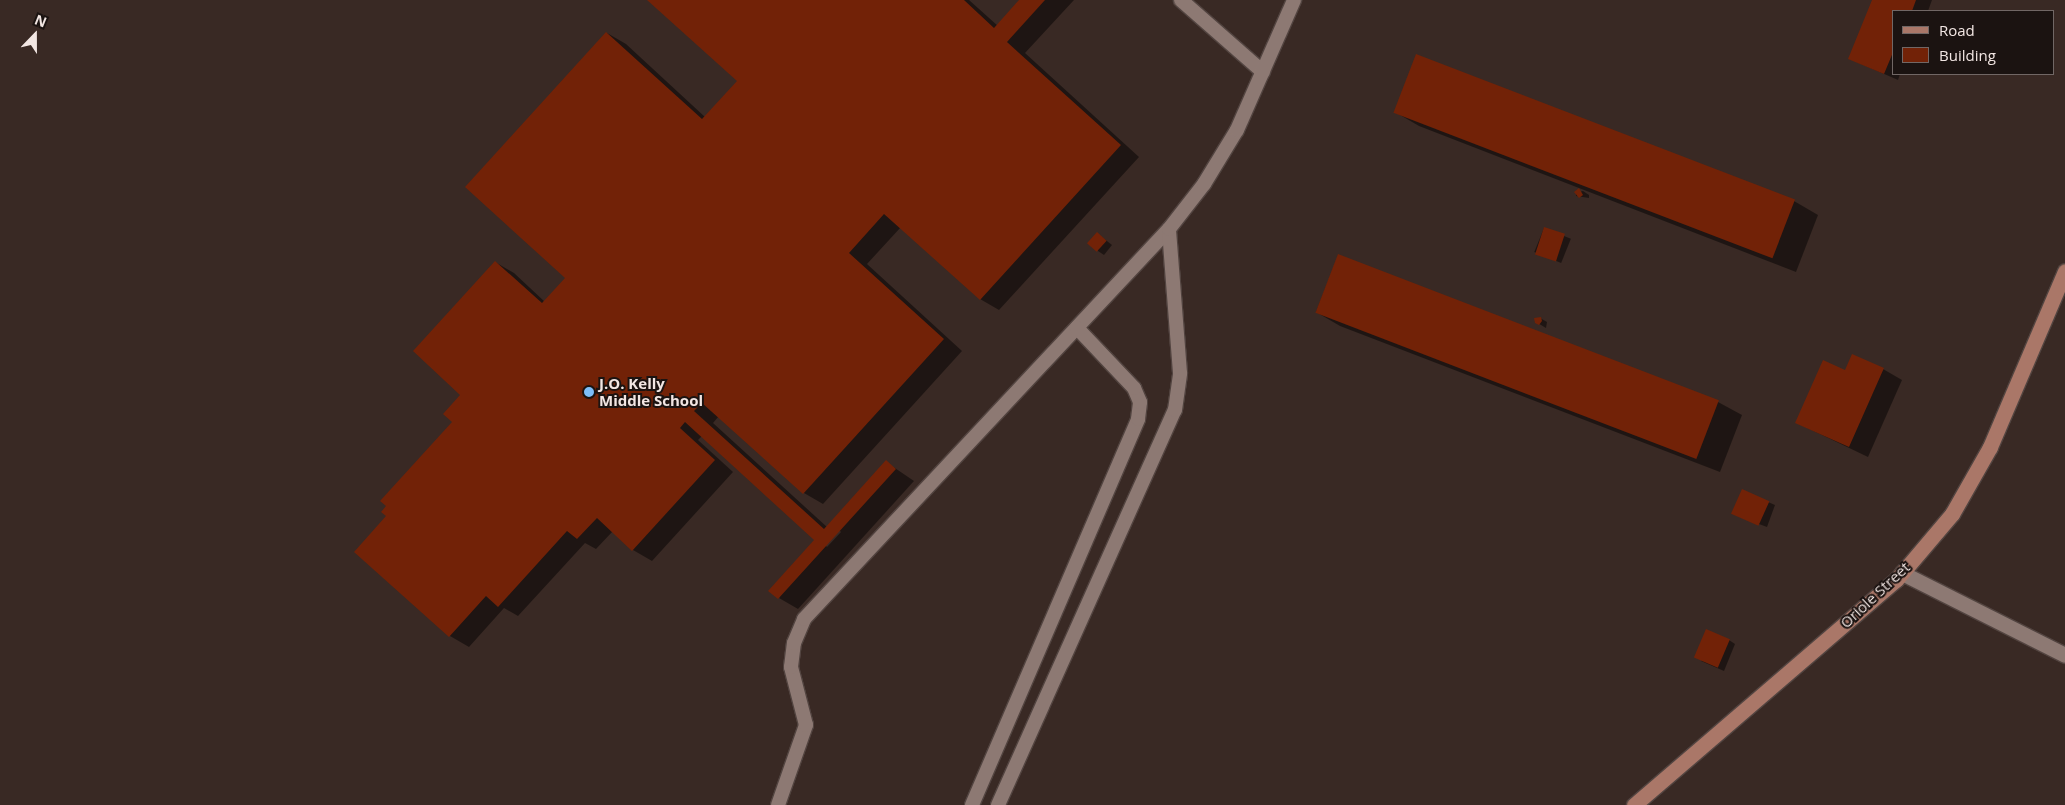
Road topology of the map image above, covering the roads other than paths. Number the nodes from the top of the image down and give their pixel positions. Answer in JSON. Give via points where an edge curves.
{"nodes":[{"id":1,"x":1181,"y":0,"type":"edge"},
{"id":2,"x":1294,"y":0,"type":"edge"},
{"id":3,"x":1263,"y":72,"type":"junction"},
{"id":4,"x":1169,"y":229,"type":"junction"},
{"id":5,"x":2065,"y":271,"type":"edge"},
{"id":6,"x":1077,"y":328,"type":"junction"},
{"id":7,"x":1902,"y":573,"type":"junction"},
{"id":8,"x":2065,"y":655,"type":"edge"},
{"id":9,"x":778,"y":805,"type":"edge"},
{"id":10,"x":972,"y":805,"type":"edge"},
{"id":11,"x":998,"y":805,"type":"edge"},
{"id":12,"x":1634,"y":805,"type":"edge"}],
"edges":[{"from":1,"to":3,"type":"lane"},
{"from":2,"to":3,"type":"lane"},
{"from":3,"to":4,"type":"lane","via":[[1232,138],[1204,184]]},
{"from":4,"to":6,"type":"lane"},
{"from":4,"to":11,"type":"lane","via":[[1180,373],[1175,410]]},
{"from":5,"to":7,"type":"street","name":"Oriole Street","via":[[1990,447],[1952,514]]},
{"from":6,"to":9,"type":"lane","via":[[804,619],[794,643],[791,666],[806,725]]},
{"from":6,"to":10,"type":"lane","via":[[1134,388],[1140,402],[1138,419]]},
{"from":7,"to":8,"type":"street"},
{"from":7,"to":12,"type":"street","name":"Oriole Street"}]}
